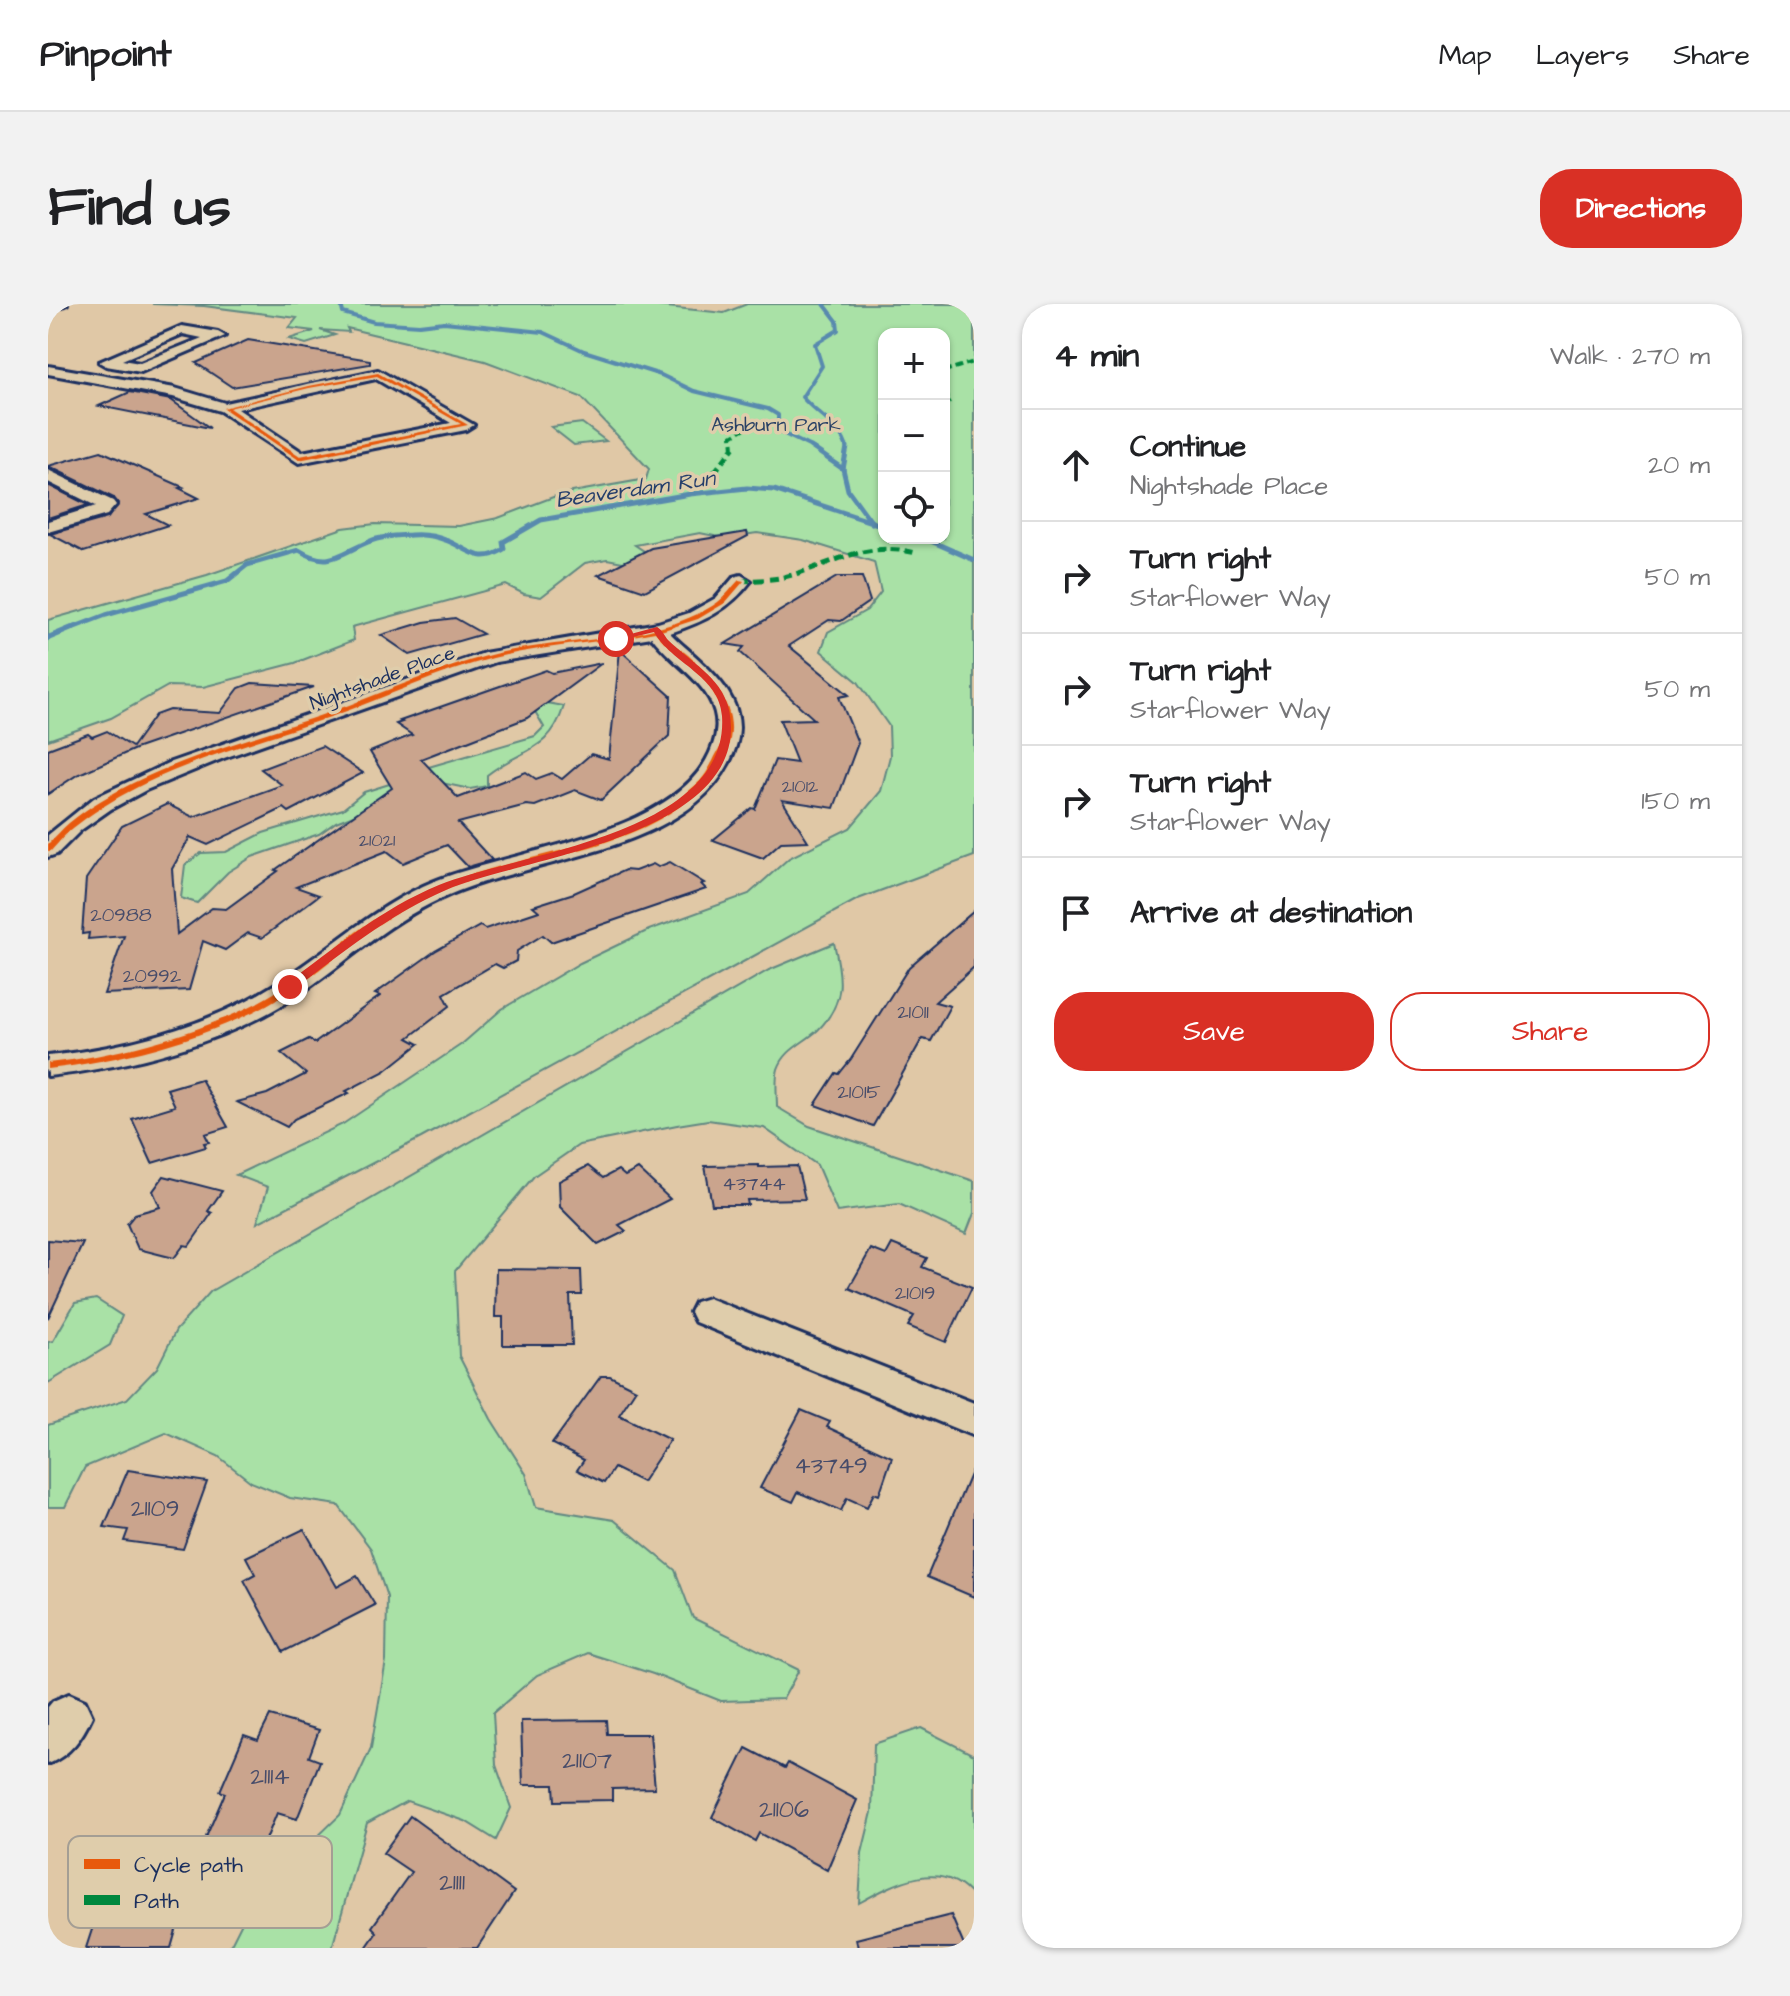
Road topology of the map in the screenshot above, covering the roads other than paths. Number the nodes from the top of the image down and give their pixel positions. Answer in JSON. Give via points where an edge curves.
{"nodes":[{"id":1,"x":60,"y":304,"type":"edge"},
{"id":2,"x":48,"y":308,"type":"edge"},
{"id":3,"x":141,"y":368,"type":"junction"},
{"id":4,"x":48,"y":370,"type":"edge"},
{"id":5,"x":112,"y":381,"type":"junction"},
{"id":6,"x":225,"y":408,"type":"junction"},
{"id":7,"x":48,"y":475,"type":"edge"},
{"id":8,"x":48,"y":527,"type":"edge"},
{"id":9,"x":741,"y":581,"type":"dead end"},
{"id":10,"x":657,"y":629,"type":"junction"},
{"id":11,"x":48,"y":849,"type":"edge"},
{"id":12,"x":50,"y":1061,"type":"edge"},
{"id":13,"x":708,"y":1312,"type":"dead end"},
{"id":14,"x":974,"y":1420,"type":"edge"}],
"edges":[{"from":1,"to":2,"type":"street"},
{"from":3,"to":3,"type":"street","via":[[106,362],[182,330],[218,336]]},
{"from":3,"to":5,"type":"street"},
{"from":4,"to":5,"type":"street"},
{"from":5,"to":6,"type":"street"},
{"from":6,"to":6,"type":"street","via":[[378,374],[466,425],[299,458]]},
{"from":7,"to":8,"type":"street","via":[[107,505]]},
{"from":9,"to":10,"type":"street","name":"Nightshade Place","via":[[714,607]]},
{"from":10,"to":11,"type":"street","name":"Nightshade Place","via":[[489,657],[211,757],[113,796]]},
{"from":10,"to":12,"type":"street","via":[[714,685],[727,714],[719,760],[678,804],[558,855],[443,887],[367,928],[272,998],[203,1030],[113,1054]]},
{"from":13,"to":14,"type":"street"}]}
